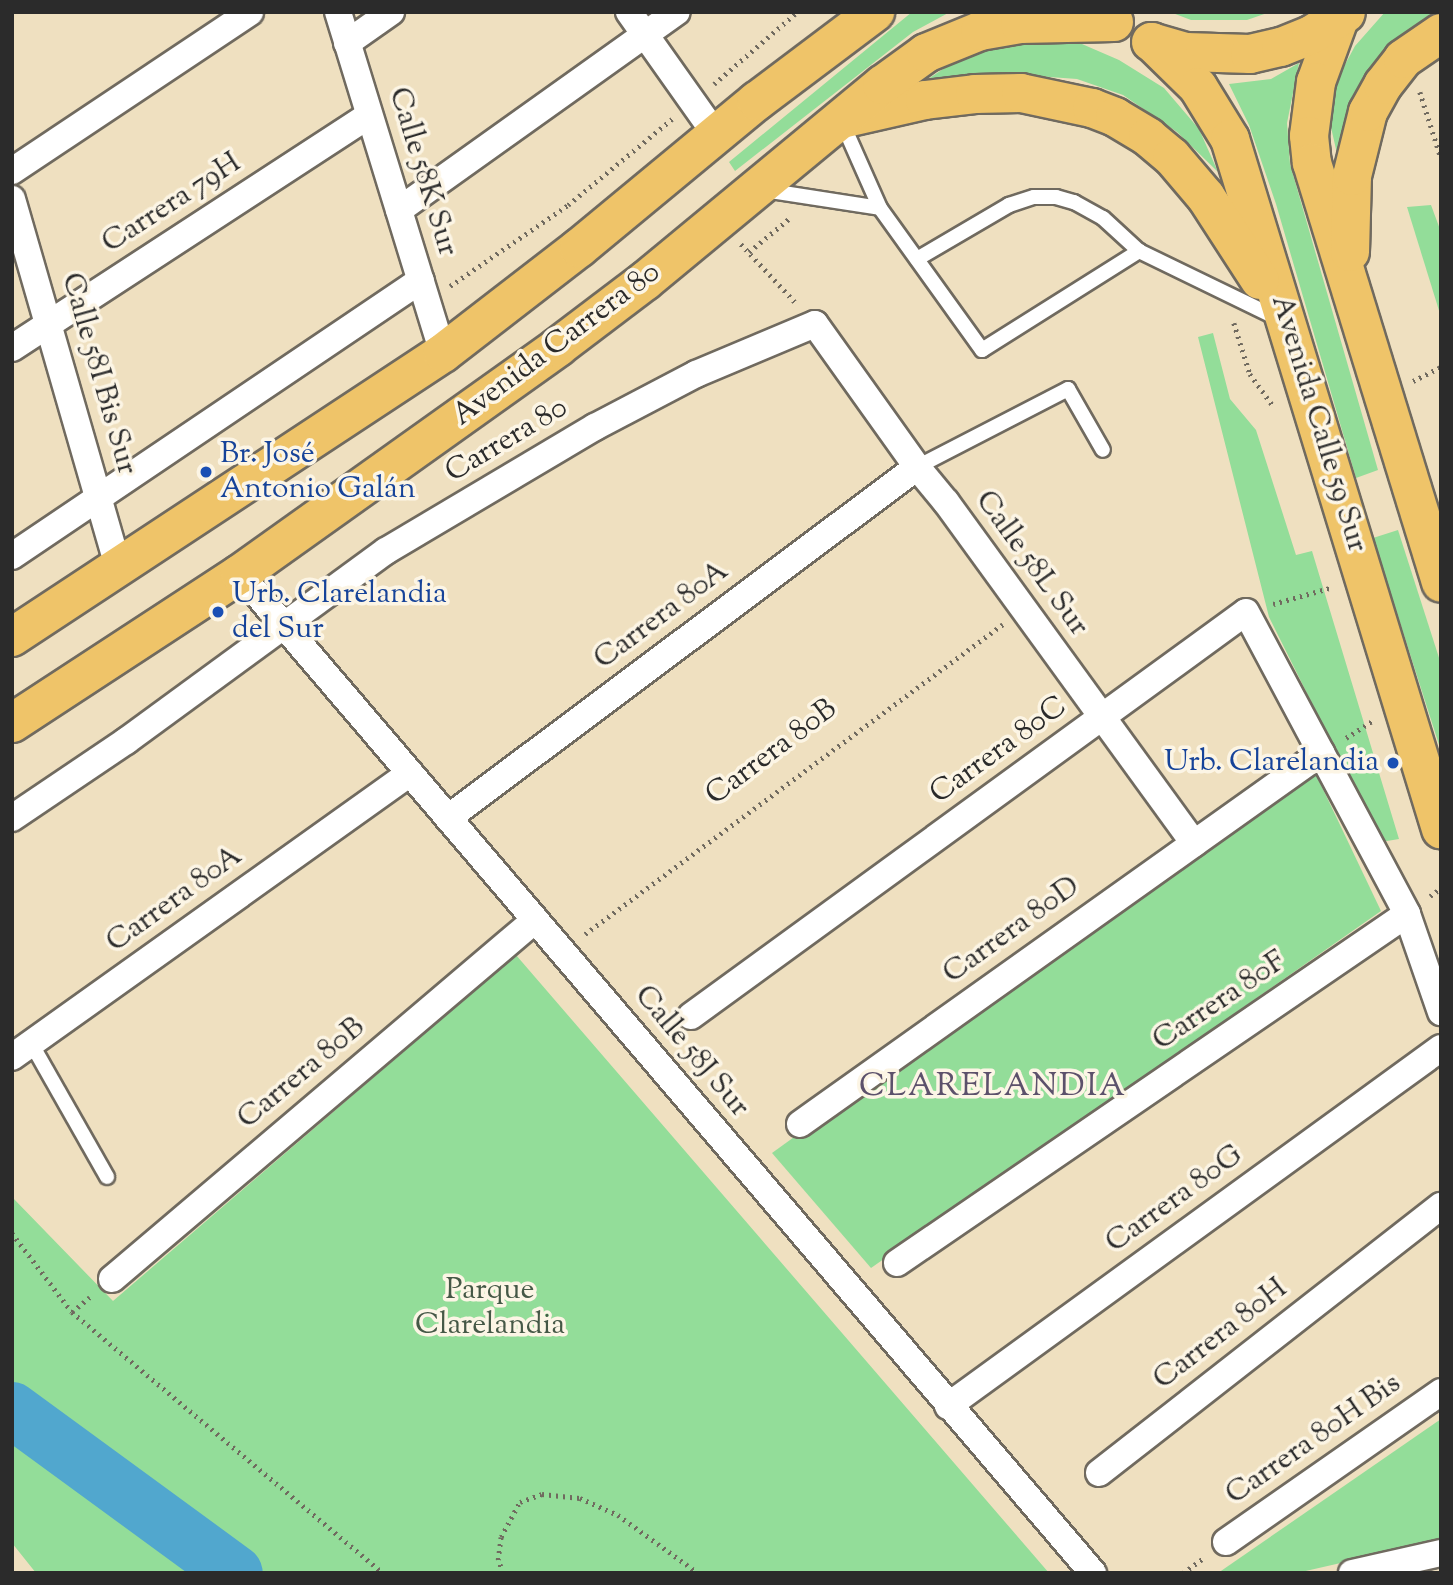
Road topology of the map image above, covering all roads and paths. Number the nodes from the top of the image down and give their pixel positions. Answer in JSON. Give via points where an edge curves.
{"nodes":[{"id":1,"x":250,"y":12,"type":"edge"},
{"id":2,"x":338,"y":12,"type":"edge"},
{"id":3,"x":391,"y":12,"type":"edge"},
{"id":4,"x":629,"y":12,"type":"edge"},
{"id":5,"x":677,"y":12,"type":"edge"},
{"id":6,"x":844,"y":12,"type":"edge"},
{"id":7,"x":874,"y":12,"type":"edge"},
{"id":8,"x":1343,"y":16,"type":"edge"},
{"id":9,"x":1107,"y":17,"type":"edge"},
{"id":10,"x":1441,"y":33,"type":"edge"},
{"id":11,"x":645,"y":35,"type":"junction"},
{"id":12,"x":1152,"y":42,"type":"junction"},
{"id":13,"x":347,"y":43,"type":"junction"},
{"id":14,"x":1418,"y":87,"type":"dead end"},
{"id":15,"x":757,"y":101,"type":"junction"},
{"id":16,"x":369,"y":115,"type":"junction"},
{"id":17,"x":841,"y":119,"type":"junction"},
{"id":18,"x":716,"y":135,"type":"junction"},
{"id":19,"x":1441,"y":158,"type":"edge"},
{"id":20,"x":12,"y":171,"type":"edge"},
{"id":21,"x":757,"y":189,"type":"junction"},
{"id":22,"x":814,"y":198,"type":"junction"},
{"id":23,"x":12,"y":199,"type":"edge"},
{"id":24,"x":880,"y":208,"type":"junction"},
{"id":25,"x":399,"y":209,"type":"junction"},
{"id":26,"x":1139,"y":251,"type":"junction"},
{"id":27,"x":917,"y":259,"type":"junction"},
{"id":28,"x":421,"y":280,"type":"junction"},
{"id":29,"x":1350,"y":289,"type":"junction"},
{"id":30,"x":1287,"y":322,"type":"junction"},
{"id":31,"x":49,"y":324,"type":"junction"},
{"id":32,"x":816,"y":324,"type":"junction"},
{"id":33,"x":12,"y":348,"type":"edge"},
{"id":34,"x":443,"y":353,"type":"junction"},
{"id":35,"x":1103,"y":450,"type":"dead end"},
{"id":36,"x":917,"y":467,"type":"junction"},
{"id":37,"x":99,"y":498,"type":"junction"},
{"id":38,"x":12,"y":556,"type":"edge"},
{"id":39,"x":118,"y":567,"type":"junction"},
{"id":40,"x":240,"y":574,"type":"junction"},
{"id":41,"x":1364,"y":578,"type":"junction"},
{"id":42,"x":1441,"y":583,"type":"edge"},
{"id":43,"x":1023,"y":609,"type":"junction"},
{"id":44,"x":1246,"y":612,"type":"junction"},
{"id":45,"x":283,"y":624,"type":"junction"},
{"id":46,"x":12,"y":637,"type":"edge"},
{"id":47,"x":1402,"y":701,"type":"junction"},
{"id":48,"x":1102,"y":716,"type":"junction"},
{"id":49,"x":12,"y":723,"type":"edge"},
{"id":50,"x":1321,"y":753,"type":"junction"},
{"id":51,"x":410,"y":773,"type":"junction"},
{"id":52,"x":12,"y":818,"type":"edge"},
{"id":53,"x":448,"y":818,"type":"junction"},
{"id":54,"x":1441,"y":829,"type":"edge"},
{"id":55,"x":1194,"y":843,"type":"junction"},
{"id":56,"x":1407,"y":914,"type":"junction"},
{"id":57,"x":535,"y":920,"type":"junction"},
{"id":58,"x":562,"y":951,"type":"junction"},
{"id":59,"x":1441,"y":1012,"type":"edge"},
{"id":60,"x":691,"y":1016,"type":"dead end"},
{"id":61,"x":1441,"y":1048,"type":"edge"},
{"id":62,"x":22,"y":1050,"type":"edge"},
{"id":63,"x":800,"y":1124,"type":"dead end"},
{"id":64,"x":107,"y":1177,"type":"dead end"},
{"id":65,"x":1441,"y":1206,"type":"edge"},
{"id":66,"x":12,"y":1233,"type":"edge"},
{"id":67,"x":897,"y":1263,"type":"dead end"},
{"id":68,"x":111,"y":1279,"type":"dead end"},
{"id":69,"x":1441,"y":1392,"type":"edge"},
{"id":70,"x":948,"y":1406,"type":"junction"},
{"id":71,"x":1099,"y":1473,"type":"dead end"},
{"id":72,"x":1226,"y":1542,"type":"dead end"},
{"id":73,"x":1441,"y":1553,"type":"edge"},
{"id":74,"x":383,"y":1573,"type":"edge"},
{"id":75,"x":503,"y":1573,"type":"edge"},
{"id":76,"x":698,"y":1573,"type":"edge"},
{"id":77,"x":1093,"y":1573,"type":"edge"},
{"id":78,"x":1352,"y":1573,"type":"edge"}],
"edges":[{"from":1,"to":20,"type":"street"},
{"from":2,"to":13,"type":"street","name":"Calle 58K Sur"},
{"from":3,"to":13,"type":"street"},
{"from":4,"to":11,"type":"street"},
{"from":5,"to":11,"type":"street"},
{"from":6,"to":15,"type":"main road"},
{"from":7,"to":15,"type":"main road"},
{"from":8,"to":12,"type":"main road","via":[[1281,47],[1250,54],[1186,52]]},
{"from":8,"to":29,"type":"main road","via":[[1316,82],[1309,136],[1312,163]]},
{"from":9,"to":12,"type":"main road"},
{"from":9,"to":17,"type":"main road","name":"Avenida Carrera 80","via":[[1020,24],[947,42],[910,63]]},
{"from":10,"to":29,"type":"main road","via":[[1403,59],[1383,85],[1364,124],[1352,176]]},
{"from":11,"to":18,"type":"street"},
{"from":11,"to":25,"type":"street"},
{"from":12,"to":30,"type":"main road","name":"Avenida Calle 59 Sur","via":[[1198,87],[1230,139]]},
{"from":13,"to":16,"type":"street","name":"Calle 58K Sur"},
{"from":14,"to":19,"type":"path"},
{"from":15,"to":18,"type":"main road"},
{"from":16,"to":25,"type":"street","name":"Calle 58K Sur"},
{"from":16,"to":31,"type":"street","name":"Carrera 79H"},
{"from":17,"to":21,"type":"main road","name":"Avenida Carrera 80"},
{"from":17,"to":24,"type":"lane"},
{"from":17,"to":30,"type":"main road","via":[[925,100],[1021,93],[1061,99],[1115,117],[1172,157],[1206,197]]},
{"from":18,"to":34,"type":"main road"},
{"from":21,"to":22,"type":"lane"},
{"from":21,"to":40,"type":"main road","name":"Avenida Carrera 80","via":[[558,347]]},
{"from":22,"to":24,"type":"lane"},
{"from":22,"to":32,"type":"path","via":[[749,252]]},
{"from":23,"to":31,"type":"street","name":"Calle 58I Bis Sur"},
{"from":24,"to":27,"type":"lane"},
{"from":25,"to":28,"type":"street","name":"Calle 58K Sur"},
{"from":26,"to":27,"type":"lane","via":[[1103,218],[1074,202],[1034,197],[1009,205]]},
{"from":26,"to":27,"type":"lane","via":[[982,350]]},
{"from":26,"to":30,"type":"lane"},
{"from":28,"to":34,"type":"street","name":"Calle 58K Sur"},
{"from":28,"to":37,"type":"street"},
{"from":29,"to":42,"type":"main road"},
{"from":30,"to":41,"type":"main road","name":"Avenida Calle 59 Sur"},
{"from":31,"to":33,"type":"street","name":"Carrera 79H"},
{"from":31,"to":37,"type":"street","name":"Calle 58I Bis Sur"},
{"from":32,"to":36,"type":"street","name":"Calle 58L Sur"},
{"from":32,"to":45,"type":"street","name":"Carrera 80","via":[[696,374],[595,427],[386,551]]},
{"from":34,"to":39,"type":"main road"},
{"from":35,"to":36,"type":"lane","via":[[1068,389]]},
{"from":36,"to":43,"type":"street","name":"Calle 58L Sur"},
{"from":36,"to":53,"type":"street","name":"Carrera 80A"},
{"from":37,"to":38,"type":"street"},
{"from":37,"to":39,"type":"street","name":"Calle 58I Bis Sur"},
{"from":39,"to":46,"type":"main road"},
{"from":40,"to":45,"type":"street","name":"Calle 58J Sur"},
{"from":40,"to":49,"type":"main road","name":"Avenida Carrera 80"},
{"from":41,"to":44,"type":"path"},
{"from":41,"to":47,"type":"main road","name":"Avenida Calle 59 Sur"},
{"from":43,"to":48,"type":"street","name":"Calle 58L Sur"},
{"from":43,"to":58,"type":"path","name":"Carrera 80B"},
{"from":44,"to":48,"type":"street","name":"Carrera 80C"},
{"from":44,"to":50,"type":"street"},
{"from":45,"to":51,"type":"street","name":"Calle 58J Sur"},
{"from":45,"to":52,"type":"street","name":"Carrera 80","via":[[126,741]]},
{"from":47,"to":50,"type":"path"},
{"from":47,"to":54,"type":"main road","name":"Avenida Calle 59 Sur"},
{"from":48,"to":55,"type":"street","name":"Calle 58L Sur"},
{"from":48,"to":60,"type":"street","name":"Carrera 80C"},
{"from":50,"to":55,"type":"street","name":"Carrera 80D"},
{"from":50,"to":56,"type":"street"},
{"from":51,"to":53,"type":"street","name":"Calle 58J Sur"},
{"from":51,"to":62,"type":"street","name":"Carrera 80A"},
{"from":53,"to":57,"type":"street","name":"Calle 58J Sur"},
{"from":55,"to":63,"type":"street","name":"Carrera 80D"},
{"from":56,"to":59,"type":"street"},
{"from":56,"to":67,"type":"street","name":"Carrera 80F"},
{"from":57,"to":58,"type":"street","name":"Calle 58J Sur"},
{"from":57,"to":68,"type":"street","name":"Carrera 80B"},
{"from":58,"to":70,"type":"street","name":"Calle 58J Sur"},
{"from":61,"to":70,"type":"street","name":"Carrera 80G"},
{"from":62,"to":64,"type":"lane"},
{"from":65,"to":71,"type":"street","name":"Carrera 80H"},
{"from":66,"to":74,"type":"path","via":[[72,1312]]},
{"from":69,"to":72,"type":"street","name":"Carrera 80H Bis"},
{"from":70,"to":77,"type":"street","name":"Calle 58J Sur"},
{"from":73,"to":78,"type":"street"},
{"from":75,"to":76,"type":"path","via":[[498,1560],[501,1536],[520,1502],[542,1494],[580,1498],[618,1515]]}]}
